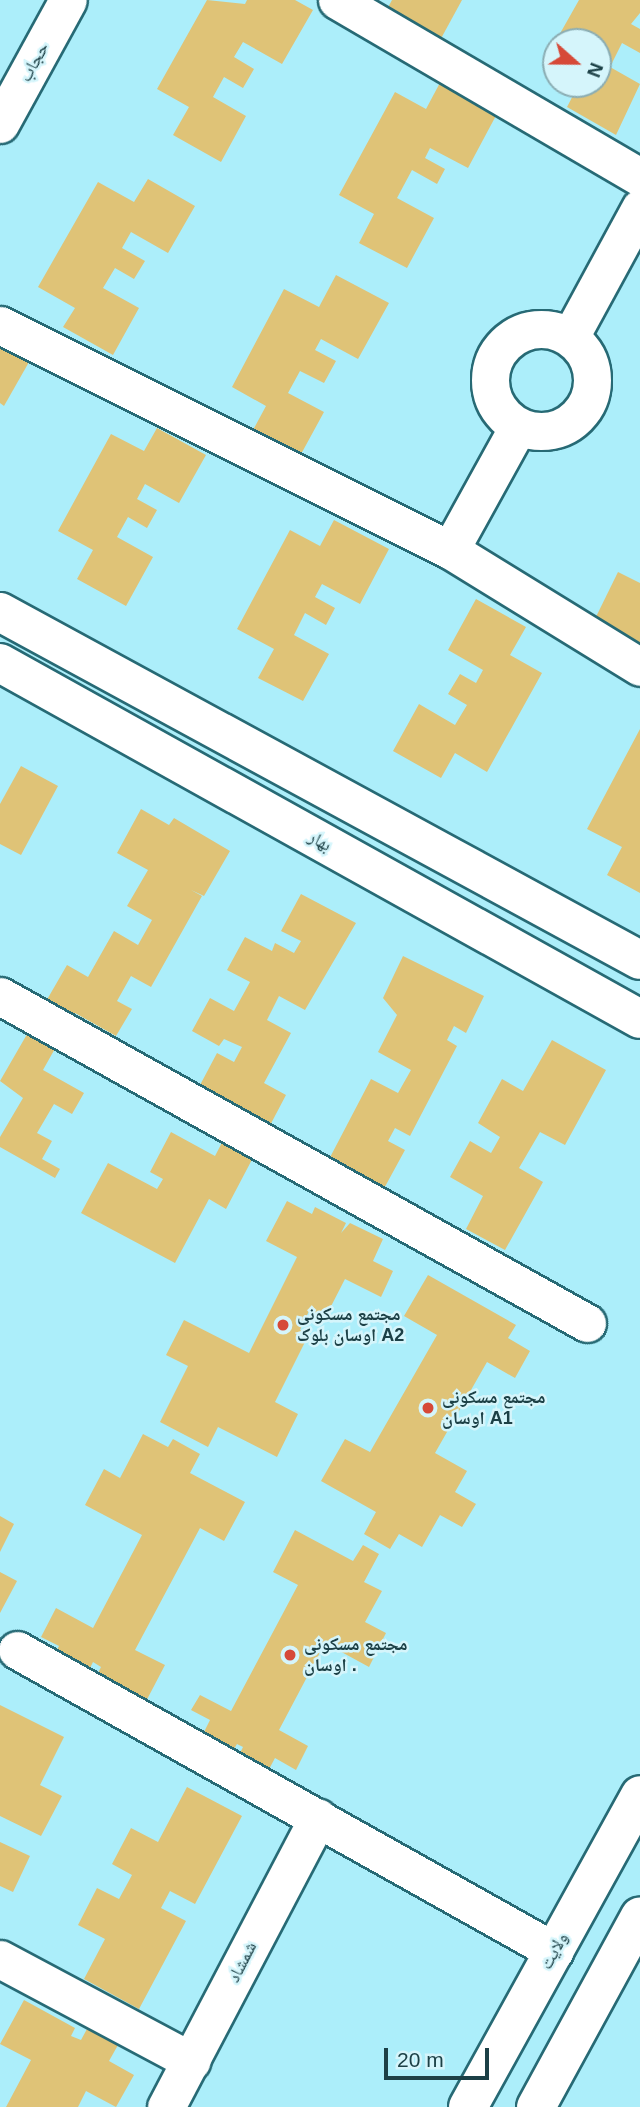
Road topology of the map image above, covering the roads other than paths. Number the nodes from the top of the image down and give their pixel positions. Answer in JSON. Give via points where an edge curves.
{"nodes":[{"id":1,"x":68,"y":0,"type":"edge"},
{"id":2,"x":337,"y":0,"type":"edge"},
{"id":3,"x":0,"y":124,"type":"edge"},
{"id":4,"x":640,"y":177,"type":"edge"},
{"id":5,"x":640,"y":208,"type":"edge"},
{"id":6,"x":0,"y":326,"type":"edge"},
{"id":7,"x":570,"y":337,"type":"junction"},
{"id":8,"x":518,"y":427,"type":"junction"},
{"id":9,"x":450,"y":550,"type":"junction"},
{"id":10,"x":0,"y":612,"type":"edge"},
{"id":11,"x":0,"y":663,"type":"edge"},
{"id":12,"x":640,"y":667,"type":"edge"},
{"id":13,"x":640,"y":960,"type":"edge"},
{"id":14,"x":0,"y":996,"type":"edge"},
{"id":15,"x":640,"y":1019,"type":"edge"},
{"id":16,"x":587,"y":1323,"type":"dead end"},
{"id":17,"x":18,"y":1650,"type":"dead end"},
{"id":18,"x":640,"y":1795,"type":"edge"},
{"id":19,"x":317,"y":1818,"type":"junction"},
{"id":20,"x":640,"y":1916,"type":"edge"},
{"id":21,"x":554,"y":1951,"type":"junction"},
{"id":22,"x":0,"y":1959,"type":"edge"},
{"id":23,"x":191,"y":2062,"type":"junction"},
{"id":24,"x":166,"y":2107,"type":"edge"},
{"id":25,"x":468,"y":2107,"type":"edge"},
{"id":26,"x":536,"y":2107,"type":"edge"}],
"edges":[{"from":1,"to":3,"type":"street","name":"حجاب"},
{"from":2,"to":4,"type":"street"},
{"from":5,"to":7,"type":"street"},
{"from":6,"to":9,"type":"street"},
{"from":7,"to":8,"type":"street","via":[[588,356],[594,382],[587,407],[568,425],[543,432]]},
{"from":7,"to":8,"type":"street","via":[[535,328],[502,346],[489,381],[493,400]]},
{"from":8,"to":9,"type":"street"},
{"from":9,"to":12,"type":"street"},
{"from":10,"to":13,"type":"street"},
{"from":11,"to":15,"type":"street","name":"بهار"},
{"from":14,"to":16,"type":"street"},
{"from":17,"to":19,"type":"street"},
{"from":18,"to":21,"type":"street","name":"ولایت"},
{"from":19,"to":21,"type":"street"},
{"from":19,"to":23,"type":"street","name":"شمشاد"},
{"from":20,"to":26,"type":"street"},
{"from":21,"to":25,"type":"street","name":"ولایت"},
{"from":22,"to":23,"type":"street"},
{"from":23,"to":24,"type":"street","name":"شمشاد"}]}
